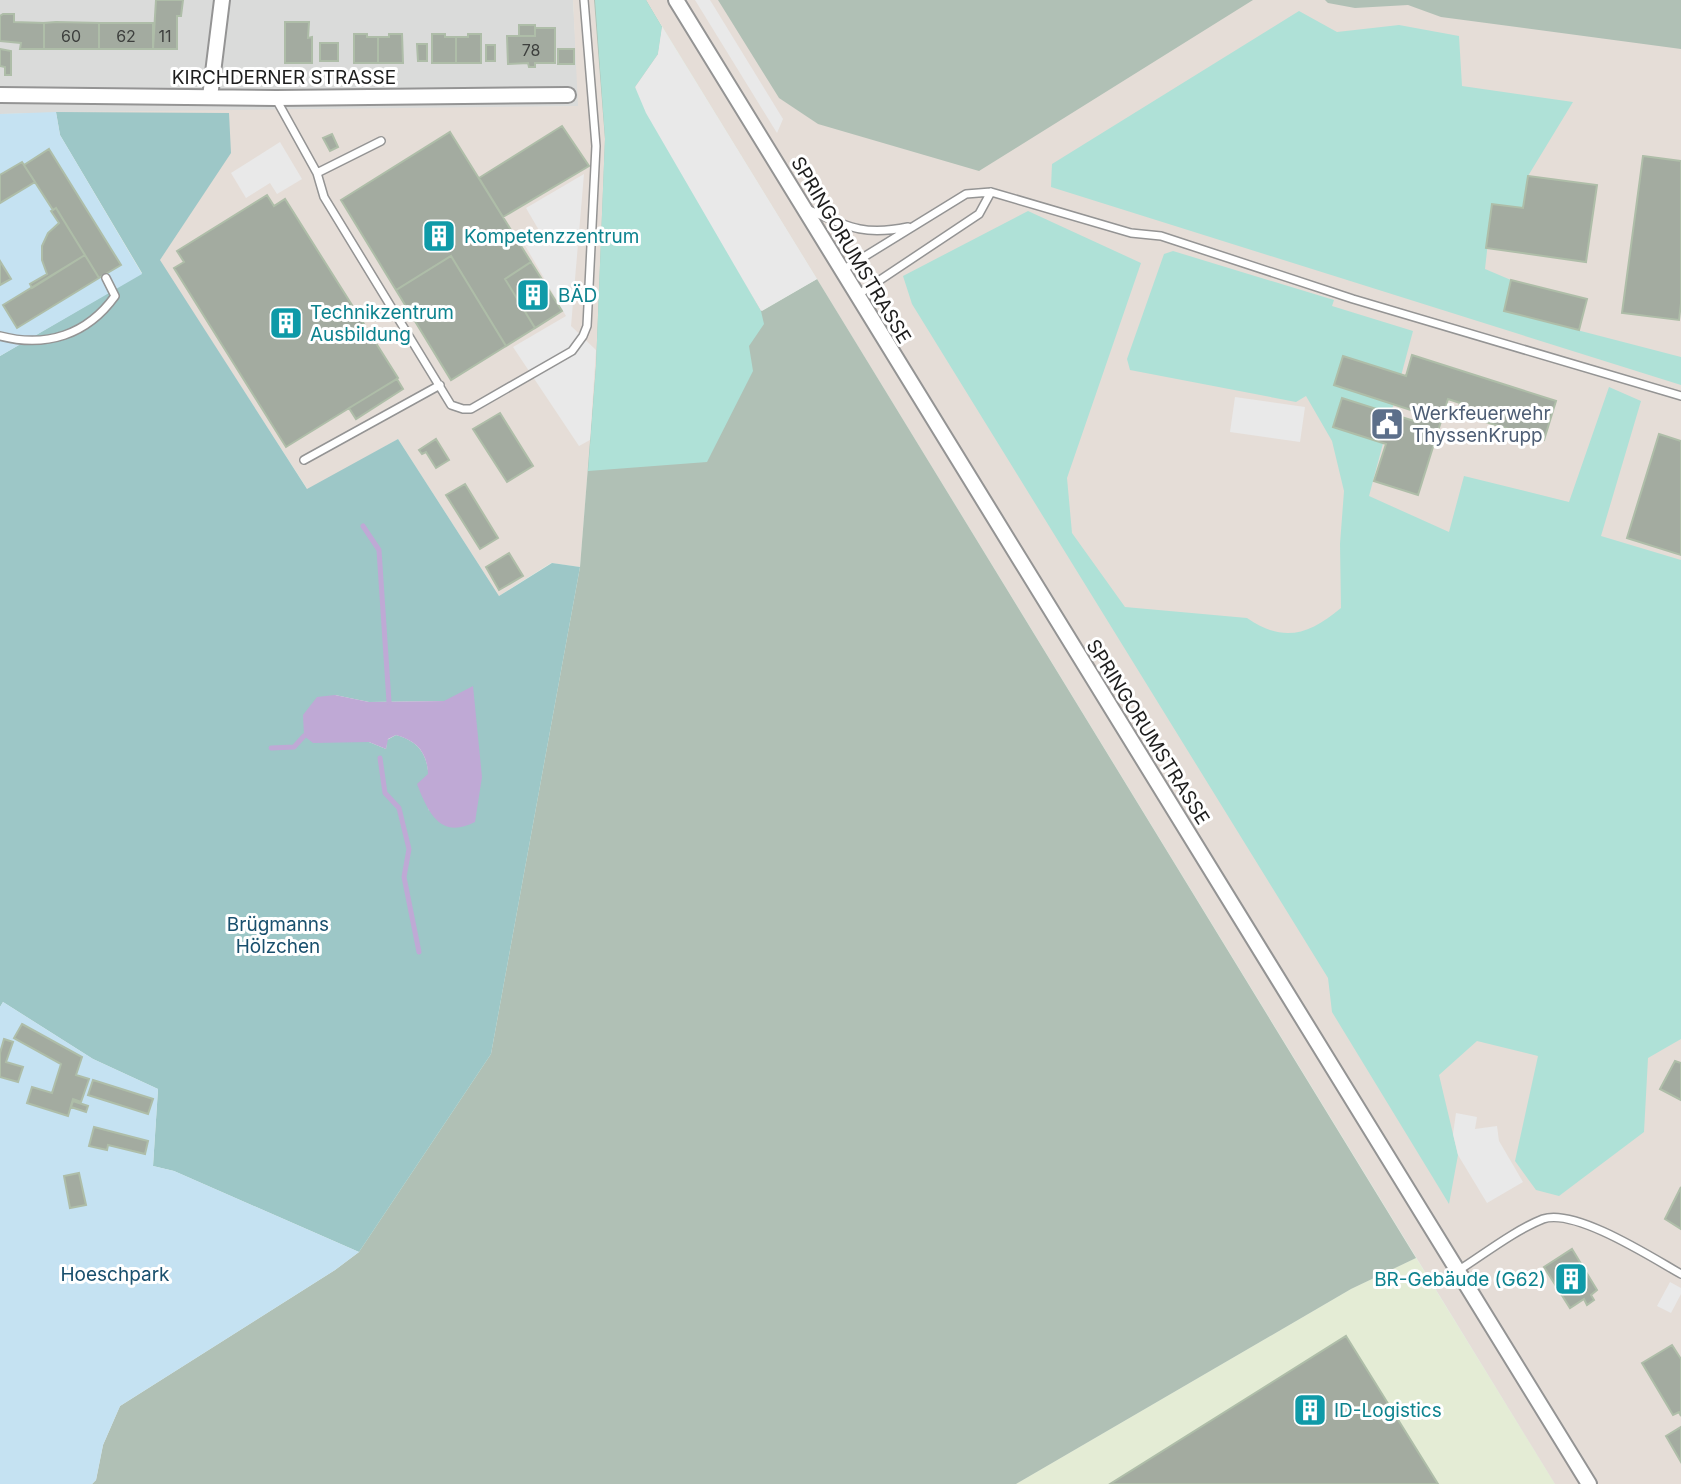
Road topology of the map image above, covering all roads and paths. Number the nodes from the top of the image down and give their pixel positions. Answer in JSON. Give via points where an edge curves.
{"nodes":[{"id":1,"x":222,"y":0,"type":"edge"},
{"id":2,"x":584,"y":0,"type":"edge"},
{"id":3,"x":677,"y":0,"type":"edge"},
{"id":4,"x":0,"y":95,"type":"edge"},
{"id":5,"x":568,"y":95,"type":"dead end"},
{"id":6,"x":210,"y":97,"type":"junction"},
{"id":7,"x":276,"y":99,"type":"junction"},
{"id":8,"x":381,"y":141,"type":"dead end"},
{"id":9,"x":317,"y":173,"type":"junction"},
{"id":10,"x":991,"y":192,"type":"junction"},
{"id":11,"x":802,"y":207,"type":"junction"},
{"id":12,"x":915,"y":226,"type":"junction"},
{"id":13,"x":841,"y":271,"type":"junction"},
{"id":14,"x":106,"y":278,"type":"dead end"},
{"id":15,"x":856,"y":296,"type":"junction"},
{"id":16,"x":0,"y":336,"type":"edge"},
{"id":17,"x":440,"y":386,"type":"junction"},
{"id":18,"x":1681,"y":396,"type":"edge"},
{"id":19,"x":304,"y":460,"type":"dead end"},
{"id":20,"x":1459,"y":1270,"type":"junction"},
{"id":21,"x":1681,"y":1274,"type":"edge"},
{"id":22,"x":1589,"y":1484,"type":"edge"}],
"edges":[{"from":1,"to":6,"type":"street"},
{"from":2,"to":17,"type":"lane","via":[[596,159],[587,326],[572,351],[471,409],[451,405]]},
{"from":3,"to":11,"type":"street","name":"SPRINGORUMSTRASSE"},
{"from":4,"to":6,"type":"street","name":"KIRCHDERNER STRASSE"},
{"from":5,"to":7,"type":"street","name":"KIRCHDERNER STRASSE"},
{"from":6,"to":7,"type":"street","name":"KIRCHDERNER STRASSE"},
{"from":7,"to":9,"type":"lane"},
{"from":8,"to":9,"type":"lane"},
{"from":9,"to":17,"type":"lane","via":[[324,197]]},
{"from":10,"to":12,"type":"lane","via":[[966,194]]},
{"from":10,"to":15,"type":"lane","via":[[979,214]]},
{"from":10,"to":18,"type":"lane","via":[[1131,233],[1161,236],[1353,299]]},
{"from":11,"to":12,"type":"lane","via":[[852,229],[889,231]]},
{"from":11,"to":13,"type":"street","name":"SPRINGORUMSTRASSE"},
{"from":12,"to":13,"type":"lane"},
{"from":13,"to":15,"type":"street","name":"SPRINGORUMSTRASSE"},
{"from":14,"to":16,"type":"lane","via":[[115,296],[108,306],[64,337],[43,341]]},
{"from":15,"to":20,"type":"street","name":"SPRINGORUMSTRASSE"},
{"from":17,"to":19,"type":"lane"},
{"from":20,"to":21,"type":"lane","via":[[1544,1219],[1562,1216],[1584,1222]]},
{"from":20,"to":22,"type":"street","name":"SPRINGORUMSTRASSE"}]}
